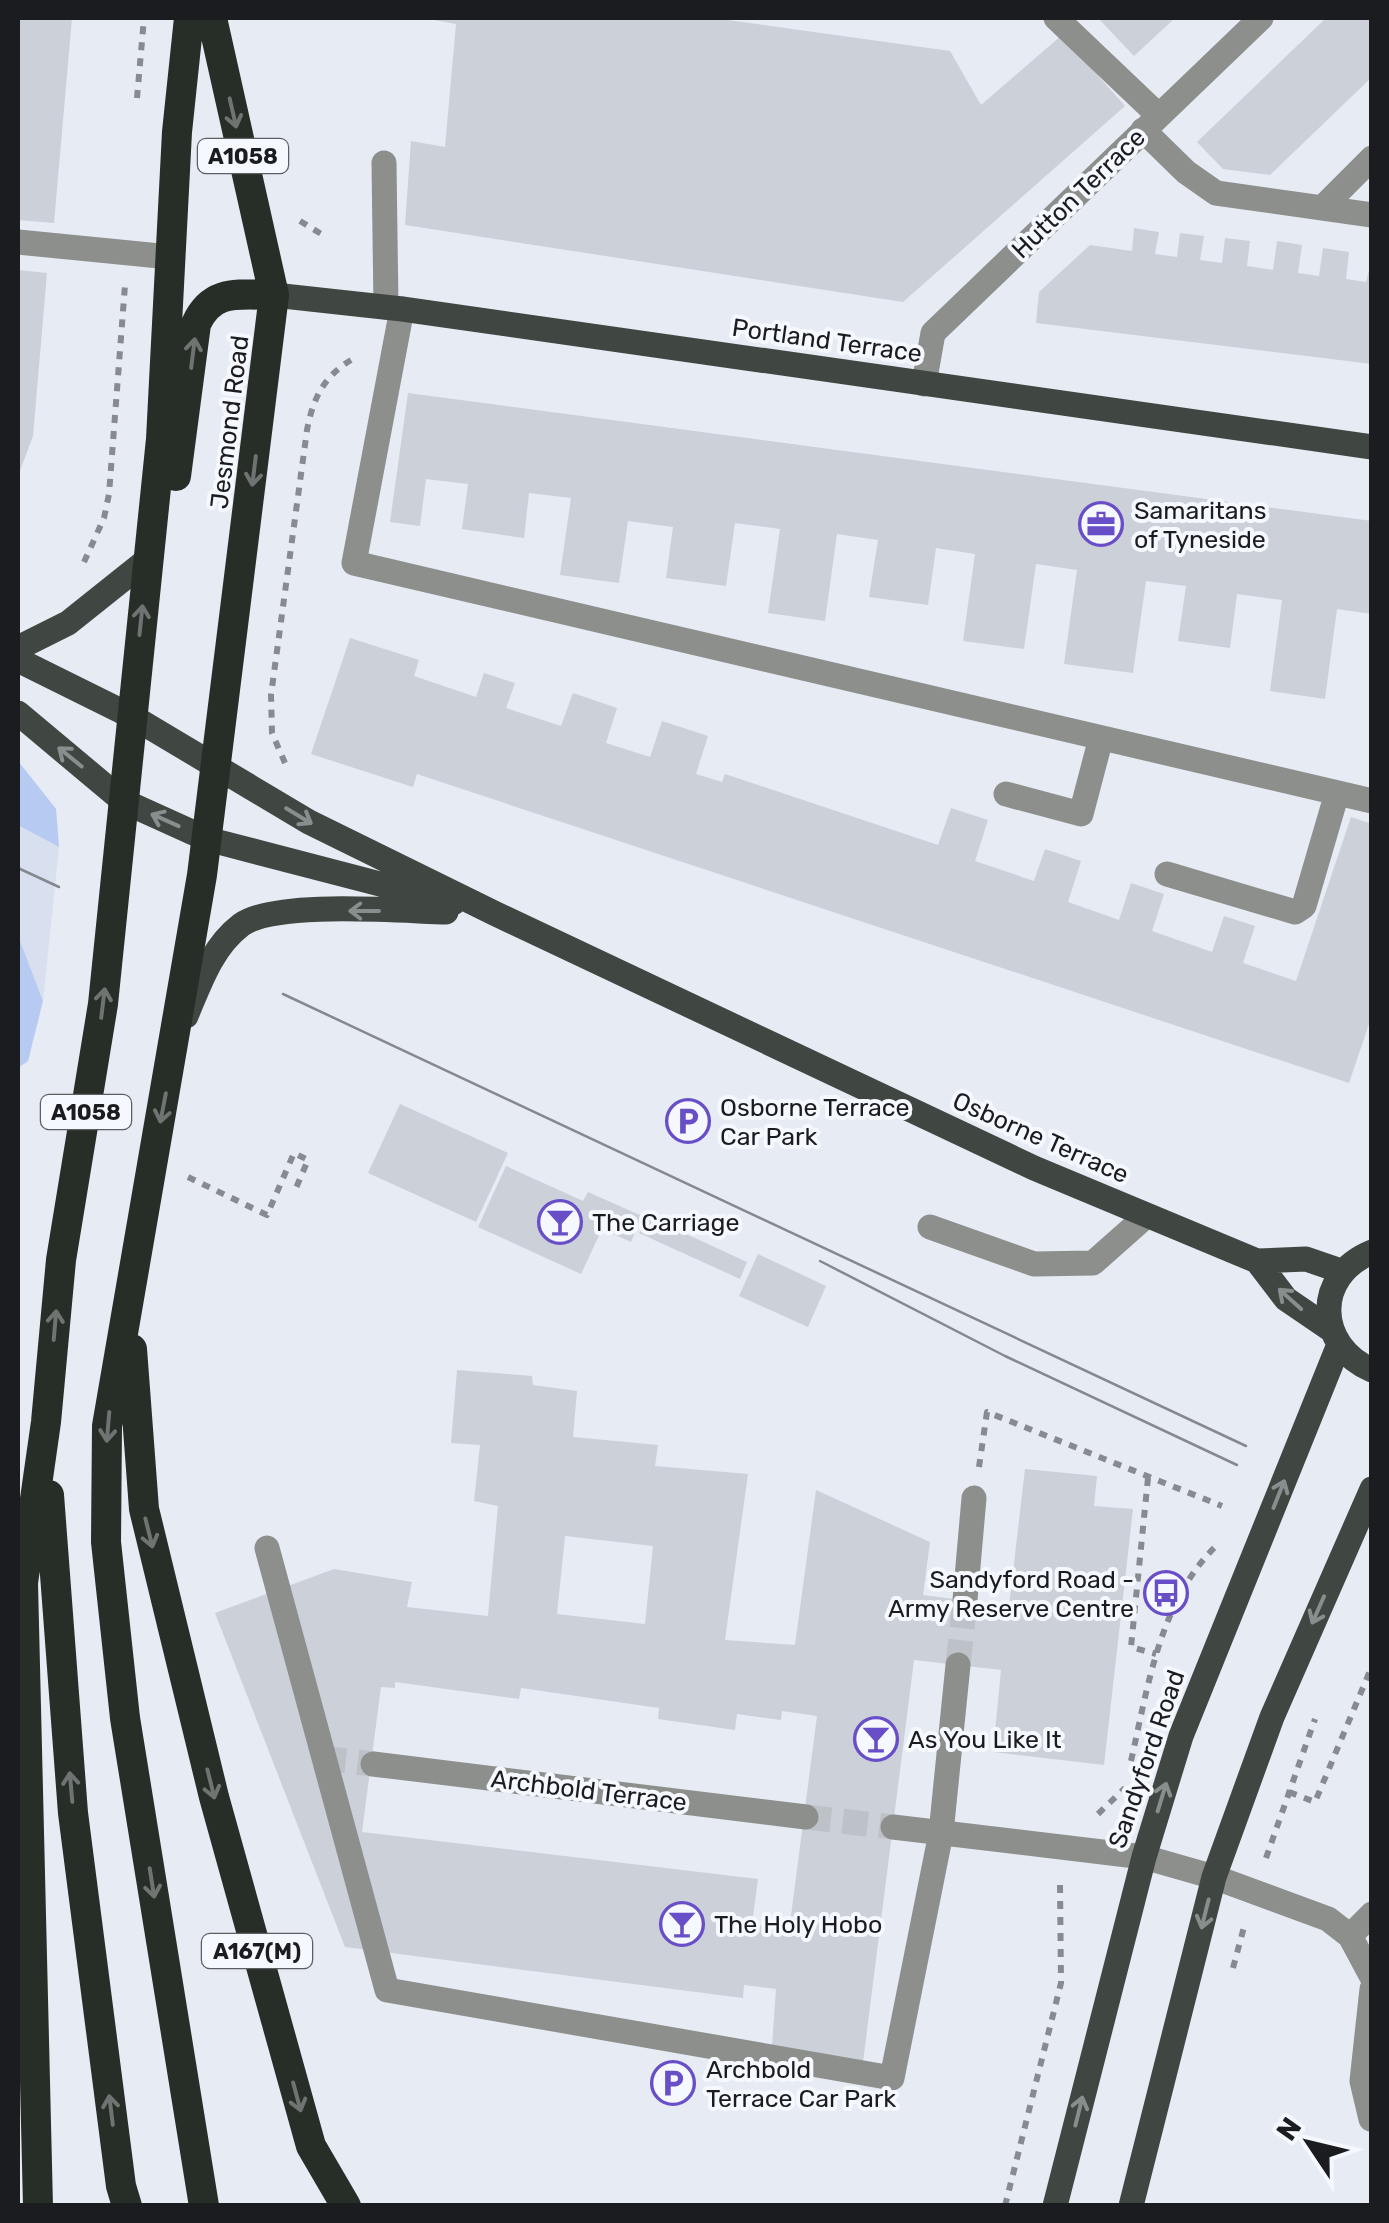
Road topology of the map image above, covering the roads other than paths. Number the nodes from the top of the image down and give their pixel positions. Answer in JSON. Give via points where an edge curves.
{"nodes":[{"id":1,"x":189,"y":18,"type":"edge"},
{"id":2,"x":212,"y":18,"type":"edge"},
{"id":3,"x":1056,"y":18,"type":"edge"},
{"id":4,"x":1261,"y":18,"type":"edge"},
{"id":5,"x":1150,"y":122,"type":"junction"},
{"id":6,"x":1372,"y":158,"type":"edge"},
{"id":7,"x":384,"y":163,"type":"dead end"},
{"id":8,"x":1322,"y":208,"type":"junction"},
{"id":9,"x":1372,"y":215,"type":"edge"},
{"id":10,"x":18,"y":242,"type":"edge"},
{"id":11,"x":170,"y":257,"type":"junction"},
{"id":12,"x":274,"y":295,"type":"junction"},
{"id":13,"x":394,"y":308,"type":"junction"},
{"id":14,"x":924,"y":384,"type":"junction"},
{"id":15,"x":1372,"y":447,"type":"edge"},
{"id":16,"x":149,"y":555,"type":"junction"},
{"id":17,"x":18,"y":648,"type":"edge"},
{"id":18,"x":18,"y":660,"type":"edge"},
{"id":19,"x":18,"y":713,"type":"edge"},
{"id":20,"x":132,"y":717,"type":"junction"},
{"id":21,"x":1101,"y":738,"type":"junction"},
{"id":22,"x":217,"y":764,"type":"junction"},
{"id":23,"x":1337,"y":793,"type":"junction"},
{"id":24,"x":1006,"y":794,"type":"dead end"},
{"id":25,"x":123,"y":801,"type":"junction"},
{"id":26,"x":1372,"y":801,"type":"edge"},
{"id":27,"x":207,"y":839,"type":"junction"},
{"id":28,"x":1167,"y":874,"type":"dead end"},
{"id":29,"x":496,"y":914,"type":"junction"},
{"id":30,"x":176,"y":1042,"type":"junction"},
{"id":31,"x":1145,"y":1216,"type":"junction"},
{"id":32,"x":930,"y":1227,"type":"dead end"},
{"id":33,"x":1372,"y":1252,"type":"edge"},
{"id":34,"x":1257,"y":1261,"type":"junction"},
{"id":35,"x":1341,"y":1271,"type":"junction"},
{"id":36,"x":128,"y":1296,"type":"junction"},
{"id":37,"x":1334,"y":1338,"type":"junction"},
{"id":38,"x":1372,"y":1370,"type":"edge"},
{"id":39,"x":46,"y":1422,"type":"junction"},
{"id":40,"x":1372,"y":1489,"type":"edge"},
{"id":41,"x":974,"y":1498,"type":"road end"},
{"id":42,"x":267,"y":1548,"type":"dead end"},
{"id":43,"x":965,"y":1600,"type":"tunnel mouth"},
{"id":44,"x":958,"y":1666,"type":"tunnel mouth"},
{"id":45,"x":372,"y":1764,"type":"tunnel mouth"},
{"id":46,"x":806,"y":1816,"type":"tunnel mouth"},
{"id":47,"x":893,"y":1826,"type":"tunnel mouth"},
{"id":48,"x":942,"y":1832,"type":"junction"},
{"id":49,"x":1144,"y":1857,"type":"junction"},
{"id":50,"x":1214,"y":1876,"type":"junction"},
{"id":51,"x":1372,"y":1914,"type":"edge"},
{"id":52,"x":1350,"y":1936,"type":"junction"},
{"id":53,"x":1372,"y":1976,"type":"edge"},
{"id":54,"x":1372,"y":1989,"type":"edge"},
{"id":55,"x":1371,"y":2119,"type":"edge"},
{"id":56,"x":38,"y":2206,"type":"edge"},
{"id":57,"x":128,"y":2206,"type":"edge"},
{"id":58,"x":204,"y":2206,"type":"edge"},
{"id":59,"x":346,"y":2206,"type":"edge"},
{"id":60,"x":1055,"y":2206,"type":"edge"},
{"id":61,"x":1131,"y":2206,"type":"edge"}],
"edges":[{"from":1,"to":11,"type":"highway","number":"A1058"},
{"from":2,"to":12,"type":"highway","name":"Jesmond Road","number":"A1058","one_way":true},
{"from":3,"to":5,"type":"street"},
{"from":4,"to":5,"type":"street","name":"Hutton Terrace"},
{"from":5,"to":8,"type":"street","via":[[1186,172],[1216,193]]},
{"from":5,"to":14,"type":"street","name":"Hutton Terrace","via":[[933,333]]},
{"from":6,"to":8,"type":"street"},
{"from":7,"to":13,"type":"street"},
{"from":8,"to":9,"type":"street"},
{"from":10,"to":11,"type":"street"},
{"from":11,"to":16,"type":"highway","number":"A1058"},
{"from":12,"to":13,"type":"main road","name":"Portland Terrace"},
{"from":16,"to":12,"type":"highway","number":"A1058","one_way":true,"via":[[174,497],[196,324],[204,306],[220,295]]},
{"from":12,"to":22,"type":"highway","name":"Jesmond Road","number":"A1058","one_way":true},
{"from":13,"to":14,"type":"main road","name":"Portland Terrace"},
{"from":13,"to":21,"type":"street","via":[[354,563]]},
{"from":14,"to":15,"type":"main road","name":"Portland Terrace"},
{"from":16,"to":17,"type":"main road","via":[[68,624]]},
{"from":20,"to":16,"type":"highway","number":"A1058","one_way":true},
{"from":18,"to":20,"type":"main road","name":"Osborne Terrace"},
{"from":25,"to":19,"type":"main road","name":"Osborne Terrace","one_way":true},
{"from":20,"to":22,"type":"main road","name":"Osborne Terrace"},
{"from":20,"to":25,"type":"highway","number":"A1058"},
{"from":21,"to":23,"type":"street"},
{"from":21,"to":24,"type":"street","via":[[1081,814]]},
{"from":22,"to":27,"type":"highway","name":"Jesmond Road","number":"A1058"},
{"from":22,"to":29,"type":"main road","name":"Osborne Terrace","one_way":true,"via":[[308,822]]},
{"from":23,"to":26,"type":"street"},
{"from":23,"to":28,"type":"street","via":[[1304,906],[1295,912]]},
{"from":27,"to":25,"type":"main road","name":"Osborne Terrace","one_way":true},
{"from":39,"to":25,"type":"highway","number":"A1058","one_way":true,"via":[[61,1260],[104,1004]]},
{"from":27,"to":29,"type":"main road","name":"Osborne Terrace"},
{"from":27,"to":30,"type":"highway","number":"A1058"},
{"from":29,"to":30,"type":"main road","one_way":true,"via":[[288,912],[245,922],[205,970]]},
{"from":29,"to":31,"type":"main road","name":"Osborne Terrace"},
{"from":30,"to":36,"type":"highway","number":"A1058","one_way":true},
{"from":31,"to":32,"type":"street","via":[[1093,1262],[1034,1264]]},
{"from":31,"to":34,"type":"main road","name":"Osborne Terrace"},
{"from":33,"to":35,"type":"main road"},
{"from":34,"to":35,"type":"main road","via":[[1306,1259]]},
{"from":37,"to":34,"type":"main road","name":"Osborne Terrace","one_way":true,"via":[[1286,1298]]},
{"from":35,"to":37,"type":"main road","name":"Sandyford Road","via":[[1331,1288]]},
{"from":36,"to":58,"type":"highway","number":"A167(M)","one_way":true,"via":[[107,1426],[106,1542],[125,1718]]},
{"from":36,"to":59,"type":"highway","number":"A167(M)","one_way":true,"via":[[148,1527],[310,2146]]},
{"from":37,"to":38,"type":"main road","name":"Osborne Terrace","via":[[1353,1362]]},
{"from":49,"to":37,"type":"main road","name":"Sandyford Road","one_way":true,"via":[[1180,1736]]},
{"from":39,"to":56,"type":"highway","via":[[23,1583]]},
{"from":57,"to":39,"type":"highway","one_way":true,"via":[[73,1813]]},
{"from":40,"to":50,"type":"main road","one_way":true,"via":[[1272,1716]]},
{"from":41,"to":43,"type":"street"},
{"from":42,"to":48,"type":"street","via":[[388,1990],[892,2078]]},
{"from":44,"to":48,"type":"street"},
{"from":45,"to":46,"type":"street","name":"Archbold Terrace"},
{"from":47,"to":48,"type":"street"},
{"from":48,"to":49,"type":"street"},
{"from":49,"to":50,"type":"street"},
{"from":60,"to":49,"type":"main road","name":"Sandyford Road","one_way":true},
{"from":50,"to":52,"type":"street","via":[[1328,1919]]},
{"from":50,"to":61,"type":"main road","one_way":true},
{"from":51,"to":52,"type":"street"},
{"from":52,"to":53,"type":"street"},
{"from":54,"to":55,"type":"street","via":[[1362,2081]]}]}
